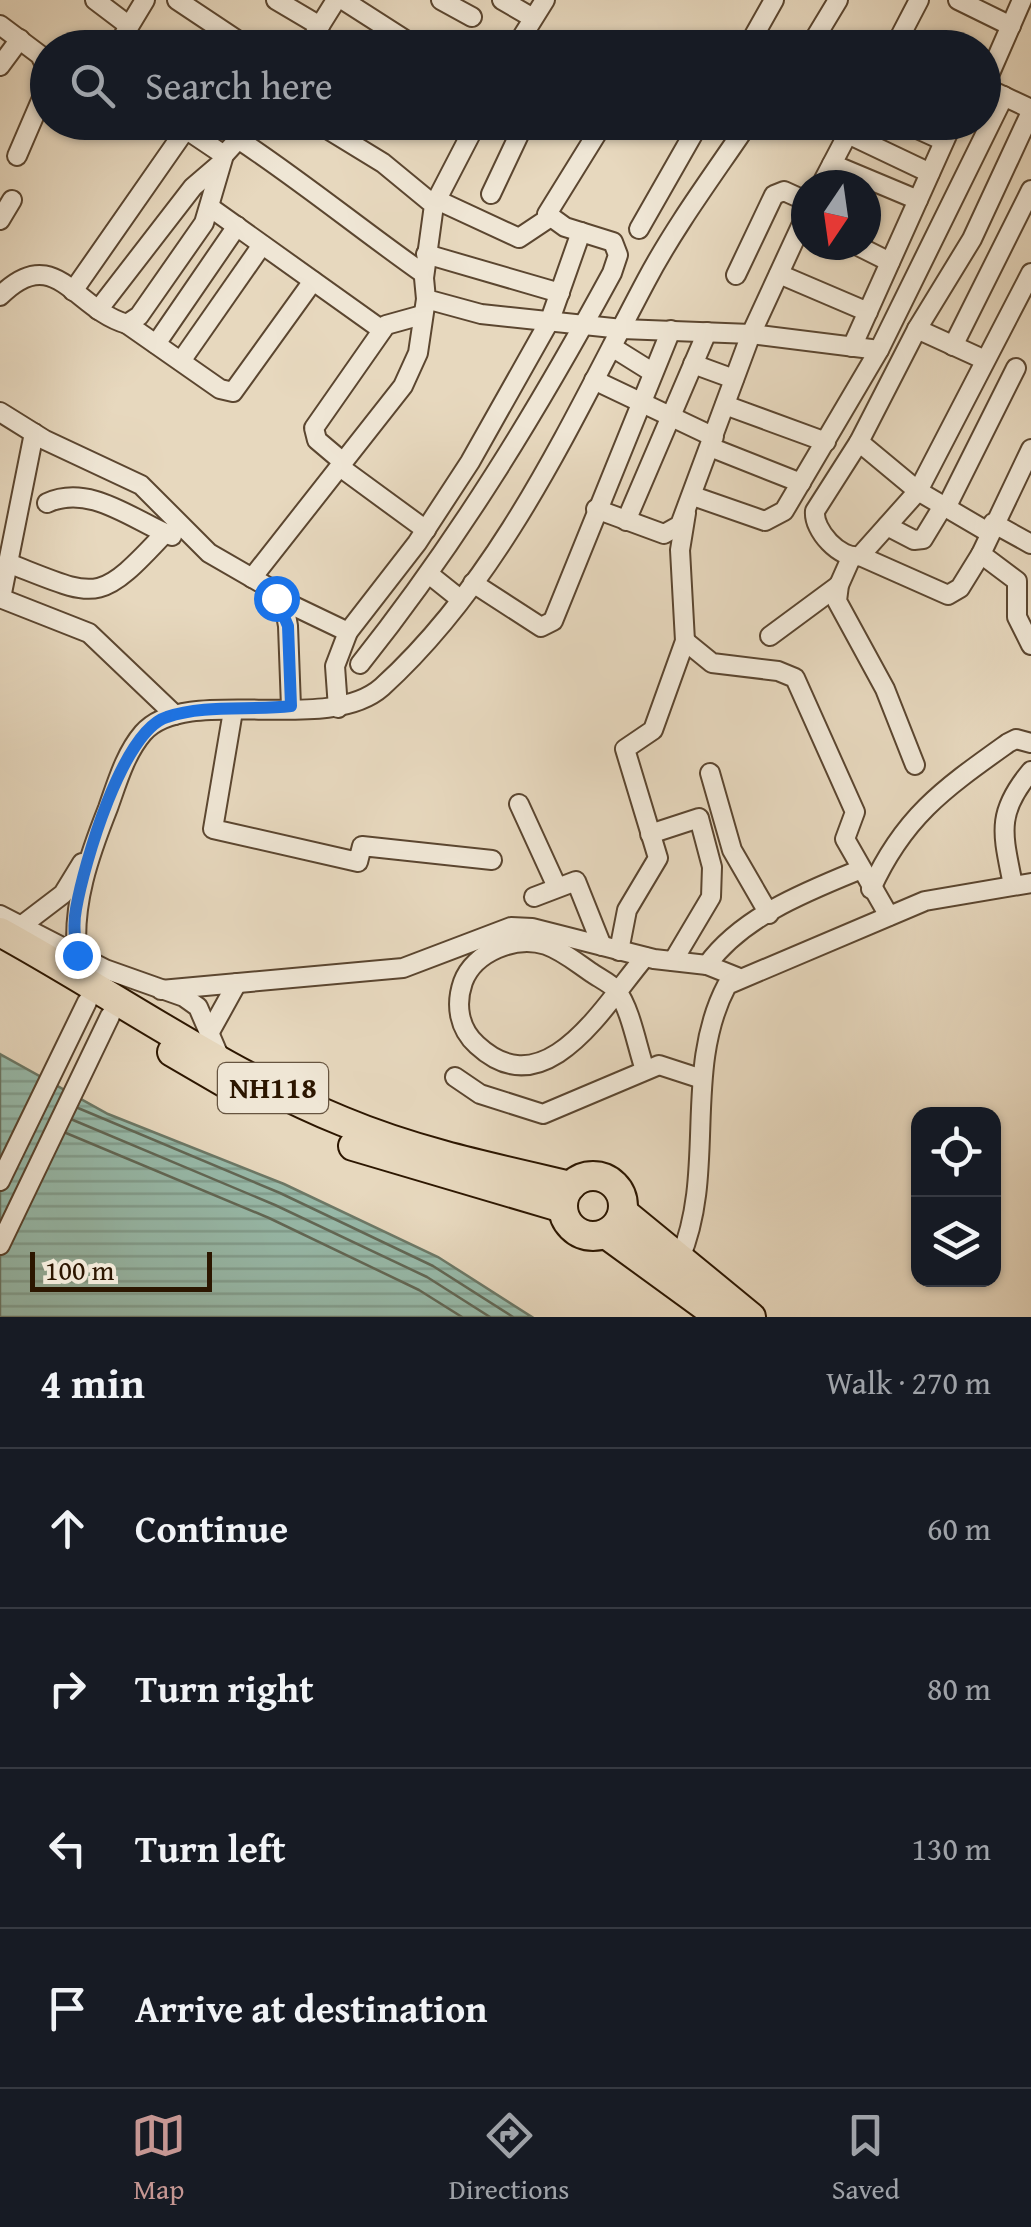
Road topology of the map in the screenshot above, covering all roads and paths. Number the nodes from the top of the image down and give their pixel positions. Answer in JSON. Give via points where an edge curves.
{"nodes":[{"id":1,"x":95,"y":0,"type":"edge"},
{"id":2,"x":145,"y":0,"type":"edge"},
{"id":3,"x":177,"y":0,"type":"edge"},
{"id":4,"x":276,"y":0,"type":"edge"},
{"id":5,"x":336,"y":0,"type":"edge"},
{"id":6,"x":344,"y":0,"type":"edge"},
{"id":7,"x":441,"y":0,"type":"edge"},
{"id":8,"x":502,"y":0,"type":"edge"},
{"id":9,"x":544,"y":0,"type":"edge"},
{"id":10,"x":774,"y":0,"type":"edge"},
{"id":11,"x":838,"y":0,"type":"edge"},
{"id":12,"x":919,"y":0,"type":"edge"},
{"id":13,"x":958,"y":0,"type":"edge"},
{"id":14,"x":1022,"y":0,"type":"edge"},
{"id":15,"x":472,"y":17,"type":"dead end"},
{"id":16,"x":533,"y":18,"type":"junction"},
{"id":17,"x":0,"y":25,"type":"edge"},
{"id":18,"x":128,"y":25,"type":"junction"},
{"id":19,"x":1010,"y":26,"type":"junction"},
{"id":20,"x":125,"y":30,"type":"edge"},
{"id":21,"x":222,"y":30,"type":"edge"},
{"id":22,"x":303,"y":30,"type":"edge"},
{"id":23,"x":319,"y":30,"type":"edge"},
{"id":24,"x":390,"y":30,"type":"edge"},
{"id":25,"x":526,"y":30,"type":"edge"},
{"id":26,"x":757,"y":30,"type":"edge"},
{"id":27,"x":820,"y":30,"type":"edge"},
{"id":28,"x":903,"y":30,"type":"edge"},
{"id":29,"x":20,"y":39,"type":"junction"},
{"id":30,"x":30,"y":47,"type":"edge"},
{"id":31,"x":1001,"y":47,"type":"edge"},
{"id":32,"x":0,"y":66,"type":"edge"},
{"id":33,"x":1001,"y":95,"type":"edge"},
{"id":34,"x":1004,"y":96,"type":"junction"},
{"id":35,"x":1001,"y":102,"type":"edge"},
{"id":36,"x":1031,"y":110,"type":"edge"},
{"id":37,"x":30,"y":126,"type":"edge"},
{"id":38,"x":172,"y":140,"type":"edge"},
{"id":39,"x":198,"y":140,"type":"edge"},
{"id":40,"x":237,"y":140,"type":"edge"},
{"id":41,"x":240,"y":140,"type":"edge"},
{"id":42,"x":346,"y":140,"type":"edge"},
{"id":43,"x":467,"y":140,"type":"edge"},
{"id":44,"x":517,"y":140,"type":"edge"},
{"id":45,"x":592,"y":140,"type":"edge"},
{"id":46,"x":690,"y":140,"type":"edge"},
{"id":47,"x":737,"y":140,"type":"edge"},
{"id":48,"x":845,"y":140,"type":"edge"},
{"id":49,"x":872,"y":140,"type":"edge"},
{"id":50,"x":940,"y":140,"type":"edge"},
{"id":51,"x":982,"y":140,"type":"edge"},
{"id":52,"x":944,"y":142,"type":"joint"},
{"id":53,"x":17,"y":156,"type":"dead end"},
{"id":54,"x":222,"y":159,"type":"junction"},
{"id":55,"x":832,"y":164,"type":"junction"},
{"id":56,"x":829,"y":170,"type":"edge"},
{"id":57,"x":930,"y":173,"type":"junction"},
{"id":58,"x":1031,"y":190,"type":"edge"},
{"id":59,"x":491,"y":194,"type":"dead end"},
{"id":60,"x":791,"y":198,"type":"edge"},
{"id":61,"x":12,"y":200,"type":"dead end"},
{"id":62,"x":918,"y":200,"type":"junction"},
{"id":63,"x":435,"y":202,"type":"junction"},
{"id":64,"x":211,"y":208,"type":"junction"},
{"id":65,"x":549,"y":218,"type":"junction"},
{"id":66,"x":0,"y":220,"type":"edge"},
{"id":67,"x":237,"y":226,"type":"junction"},
{"id":68,"x":639,"y":229,"type":"dead end"},
{"id":69,"x":581,"y":232,"type":"junction"},
{"id":70,"x":262,"y":245,"type":"junction"},
{"id":71,"x":791,"y":247,"type":"edge"},
{"id":72,"x":426,"y":254,"type":"junction"},
{"id":73,"x":881,"y":258,"type":"edge"},
{"id":74,"x":890,"y":262,"type":"junction"},
{"id":75,"x":1031,"y":273,"type":"edge"},
{"id":76,"x":424,"y":274,"type":"junction"},
{"id":77,"x":779,"y":274,"type":"junction"},
{"id":78,"x":736,"y":275,"type":"dead end"},
{"id":79,"x":313,"y":281,"type":"junction"},
{"id":80,"x":73,"y":291,"type":"junction"},
{"id":81,"x":560,"y":293,"type":"junction"},
{"id":82,"x":0,"y":296,"type":"edge"},
{"id":83,"x":424,"y":307,"type":"junction"},
{"id":84,"x":98,"y":310,"type":"junction"},
{"id":85,"x":868,"y":312,"type":"junction"},
{"id":86,"x":550,"y":320,"type":"junction"},
{"id":87,"x":127,"y":324,"type":"junction"},
{"id":88,"x":584,"y":324,"type":"junction"},
{"id":89,"x":917,"y":328,"type":"junction"},
{"id":90,"x":622,"y":329,"type":"junction"},
{"id":91,"x":382,"y":330,"type":"junction"},
{"id":92,"x":671,"y":330,"type":"junction"},
{"id":93,"x":707,"y":332,"type":"junction"},
{"id":94,"x":751,"y":334,"type":"junction"},
{"id":95,"x":156,"y":344,"type":"junction"},
{"id":96,"x":953,"y":346,"type":"junction"},
{"id":97,"x":612,"y":347,"type":"junction"},
{"id":98,"x":852,"y":347,"type":"junction"},
{"id":99,"x":879,"y":350,"type":"junction"},
{"id":100,"x":985,"y":360,"type":"junction"},
{"id":101,"x":180,"y":361,"type":"junction"},
{"id":102,"x":693,"y":364,"type":"junction"},
{"id":103,"x":1016,"y":368,"type":"dead end"},
{"id":104,"x":652,"y":372,"type":"junction"},
{"id":105,"x":594,"y":380,"type":"junction"},
{"id":106,"x":734,"y":380,"type":"junction"},
{"id":107,"x":638,"y":404,"type":"junction"},
{"id":108,"x":725,"y":405,"type":"junction"},
{"id":109,"x":0,"y":412,"type":"edge"},
{"id":110,"x":670,"y":418,"type":"junction"},
{"id":111,"x":34,"y":433,"type":"junction"},
{"id":112,"x":712,"y":442,"type":"junction"},
{"id":113,"x":826,"y":442,"type":"junction"},
{"id":114,"x":860,"y":442,"type":"junction"},
{"id":115,"x":1031,"y":449,"type":"edge"},
{"id":116,"x":342,"y":464,"type":"junction"},
{"id":117,"x":801,"y":483,"type":"junction"},
{"id":118,"x":1023,"y":484,"type":"edge"},
{"id":119,"x":918,"y":491,"type":"junction"},
{"id":120,"x":48,"y":502,"type":"dead end"},
{"id":121,"x":689,"y":504,"type":"junction"},
{"id":122,"x":944,"y":507,"type":"junction"},
{"id":123,"x":596,"y":510,"type":"junction"},
{"id":124,"x":626,"y":521,"type":"junction"},
{"id":125,"x":887,"y":526,"type":"junction"},
{"id":126,"x":990,"y":528,"type":"junction"},
{"id":127,"x":426,"y":530,"type":"junction"},
{"id":128,"x":165,"y":533,"type":"junction"},
{"id":129,"x":197,"y":543,"type":"junction"},
{"id":130,"x":1031,"y":544,"type":"edge"},
{"id":131,"x":981,"y":554,"type":"junction"},
{"id":132,"x":855,"y":557,"type":"junction"},
{"id":133,"x":8,"y":564,"type":"junction"},
{"id":134,"x":430,"y":576,"type":"junction"},
{"id":135,"x":252,"y":578,"type":"junction"},
{"id":136,"x":473,"y":584,"type":"junction"},
{"id":137,"x":838,"y":585,"type":"junction"},
{"id":138,"x":1,"y":593,"type":"edge"},
{"id":139,"x":276,"y":598,"type":"junction"},
{"id":140,"x":460,"y":598,"type":"junction"},
{"id":141,"x":348,"y":632,"type":"junction"},
{"id":142,"x":770,"y":636,"type":"dead end"},
{"id":143,"x":685,"y":641,"type":"junction"},
{"id":144,"x":1031,"y":645,"type":"edge"},
{"id":145,"x":360,"y":664,"type":"dead end"},
{"id":146,"x":291,"y":706,"type":"junction"},
{"id":147,"x":338,"y":708,"type":"junction"},
{"id":148,"x":232,"y":711,"type":"junction"},
{"id":149,"x":175,"y":716,"type":"junction"},
{"id":150,"x":1028,"y":739,"type":"edge"},
{"id":151,"x":914,"y":765,"type":"dead end"},
{"id":152,"x":1031,"y":771,"type":"edge"},
{"id":153,"x":710,"y":774,"type":"dead end"},
{"id":154,"x":519,"y":804,"type":"dead end"},
{"id":155,"x":650,"y":834,"type":"junction"},
{"id":156,"x":97,"y":836,"type":"junction"},
{"id":157,"x":492,"y":860,"type":"dead end"},
{"id":158,"x":859,"y":870,"type":"junction"},
{"id":159,"x":1022,"y":884,"type":"edge"},
{"id":160,"x":557,"y":887,"type":"junction"},
{"id":161,"x":871,"y":889,"type":"junction"},
{"id":162,"x":534,"y":897,"type":"dead end"},
{"id":163,"x":770,"y":914,"type":"junction"},
{"id":164,"x":0,"y":915,"type":"edge"},
{"id":165,"x":889,"y":916,"type":"junction"},
{"id":166,"x":10,"y":929,"type":"edge"},
{"id":167,"x":610,"y":948,"type":"junction"},
{"id":168,"x":0,"y":952,"type":"edge"},
{"id":169,"x":77,"y":955,"type":"junction"},
{"id":170,"x":646,"y":957,"type":"junction"},
{"id":171,"x":673,"y":961,"type":"junction"},
{"id":172,"x":707,"y":965,"type":"junction"},
{"id":173,"x":737,"y":978,"type":"junction"},
{"id":174,"x":238,"y":983,"type":"junction"},
{"id":175,"x":161,"y":990,"type":"junction"},
{"id":176,"x":616,"y":990,"type":"junction"},
{"id":177,"x":98,"y":1009,"type":"junction"},
{"id":178,"x":212,"y":1030,"type":"junction"},
{"id":179,"x":220,"y":1058,"type":"junction"},
{"id":180,"x":646,"y":1070,"type":"junction"},
{"id":181,"x":456,"y":1077,"type":"dead end"},
{"id":182,"x":702,"y":1079,"type":"junction"},
{"id":183,"x":0,"y":1182,"type":"edge"},
{"id":184,"x":567,"y":1197,"type":"junction"},
{"id":185,"x":615,"y":1223,"type":"junction"},
{"id":186,"x":0,"y":1245,"type":"edge"},
{"id":187,"x":680,"y":1258,"type":"junction"},
{"id":188,"x":720,"y":1317,"type":"edge"},
{"id":189,"x":751,"y":1317,"type":"edge"}],
"edges":[{"from":1,"to":18,"type":"street"},
{"from":2,"to":18,"type":"street"},
{"from":3,"to":21,"type":"street"},
{"from":4,"to":22,"type":"street"},
{"from":5,"to":23,"type":"street"},
{"from":6,"to":24,"type":"street"},
{"from":7,"to":15,"type":"street"},
{"from":8,"to":16,"type":"street"},
{"from":9,"to":16,"type":"street"},
{"from":10,"to":26,"type":"street"},
{"from":11,"to":27,"type":"street"},
{"from":12,"to":28,"type":"street"},
{"from":13,"to":19,"type":"street"},
{"from":14,"to":19,"type":"street"},
{"from":16,"to":25,"type":"street"},
{"from":17,"to":29,"type":"street"},
{"from":18,"to":20,"type":"street"},
{"from":19,"to":31,"type":"street"},
{"from":29,"to":30,"type":"street"},
{"from":29,"to":32,"type":"street"},
{"from":33,"to":34,"type":"street"},
{"from":34,"to":35,"type":"street"},
{"from":34,"to":36,"type":"street"},
{"from":36,"to":89,"type":"street","via":[[972,239]]},
{"from":37,"to":53,"type":"street"},
{"from":38,"to":80,"type":"street"},
{"from":39,"to":54,"type":"street"},
{"from":40,"to":54,"type":"street"},
{"from":41,"to":76,"type":"street"},
{"from":42,"to":63,"type":"street"},
{"from":43,"to":63,"type":"street"},
{"from":44,"to":59,"type":"street"},
{"from":45,"to":65,"type":"street","via":[[548,208]]},
{"from":46,"to":68,"type":"street"},
{"from":47,"to":90,"type":"street"},
{"from":48,"to":55,"type":"street"},
{"from":49,"to":57,"type":"street"},
{"from":50,"to":52,"type":"street"},
{"from":51,"to":99,"type":"street"},
{"from":52,"to":57,"type":"street"},
{"from":54,"to":64,"type":"street"},
{"from":54,"to":84,"type":"street"},
{"from":55,"to":56,"type":"street"},
{"from":55,"to":62,"type":"street"},
{"from":57,"to":62,"type":"street"},
{"from":58,"to":96,"type":"street"},
{"from":60,"to":78,"type":"street","via":[[784,191],[774,196]]},
{"from":61,"to":66,"type":"street"},
{"from":62,"to":74,"type":"street"},
{"from":63,"to":65,"type":"street","via":[[519,238]]},
{"from":63,"to":72,"type":"street"},
{"from":64,"to":67,"type":"street"},
{"from":64,"to":87,"type":"street","via":[[140,316]]},
{"from":65,"to":69,"type":"street"},
{"from":67,"to":70,"type":"street"},
{"from":67,"to":95,"type":"street"},
{"from":69,"to":81,"type":"street"},
{"from":69,"to":88,"type":"street","via":[[614,242],[618,255]]},
{"from":70,"to":79,"type":"street"},
{"from":70,"to":101,"type":"street"},
{"from":71,"to":77,"type":"street"},
{"from":72,"to":76,"type":"street"},
{"from":72,"to":81,"type":"street"},
{"from":73,"to":74,"type":"street"},
{"from":74,"to":85,"type":"street"},
{"from":75,"to":100,"type":"street"},
{"from":76,"to":83,"type":"street"},
{"from":77,"to":85,"type":"street"},
{"from":77,"to":94,"type":"street"},
{"from":79,"to":91,"type":"street"},
{"from":79,"to":101,"type":"street","via":[[233,392]]},
{"from":80,"to":82,"type":"street","via":[[38,272],[20,276]]},
{"from":80,"to":84,"type":"street"},
{"from":81,"to":86,"type":"street"},
{"from":83,"to":86,"type":"street"},
{"from":83,"to":91,"type":"street"},
{"from":83,"to":116,"type":"street","via":[[412,371]]},
{"from":84,"to":87,"type":"street"},
{"from":85,"to":98,"type":"street"},
{"from":86,"to":88,"type":"street"},
{"from":86,"to":127,"type":"street"},
{"from":87,"to":95,"type":"street"},
{"from":88,"to":90,"type":"street"},
{"from":88,"to":134,"type":"street"},
{"from":89,"to":96,"type":"street"},
{"from":89,"to":114,"type":"street"},
{"from":90,"to":92,"type":"street"},
{"from":90,"to":97,"type":"street"},
{"from":91,"to":116,"type":"street","via":[[314,428]]},
{"from":92,"to":93,"type":"street"},
{"from":92,"to":104,"type":"street"},
{"from":93,"to":94,"type":"street"},
{"from":93,"to":102,"type":"street"},
{"from":94,"to":98,"type":"street"},
{"from":94,"to":106,"type":"street"},
{"from":95,"to":101,"type":"street"},
{"from":96,"to":100,"type":"street"},
{"from":97,"to":104,"type":"street"},
{"from":97,"to":105,"type":"street"},
{"from":98,"to":99,"type":"street"},
{"from":99,"to":113,"type":"street"},
{"from":100,"to":119,"type":"street"},
{"from":102,"to":106,"type":"street"},
{"from":102,"to":110,"type":"street"},
{"from":103,"to":122,"type":"street"},
{"from":104,"to":107,"type":"street"},
{"from":105,"to":107,"type":"street"},
{"from":105,"to":136,"type":"street"},
{"from":106,"to":108,"type":"street"},
{"from":107,"to":110,"type":"street"},
{"from":107,"to":123,"type":"street"},
{"from":108,"to":112,"type":"street"},
{"from":108,"to":113,"type":"street"},
{"from":109,"to":111,"type":"street"},
{"from":110,"to":112,"type":"street"},
{"from":110,"to":124,"type":"street"},
{"from":111,"to":129,"type":"street","via":[[140,485]]},
{"from":111,"to":133,"type":"street"},
{"from":112,"to":117,"type":"street"},
{"from":112,"to":121,"type":"street"},
{"from":113,"to":117,"type":"street"},
{"from":114,"to":119,"type":"street"},
{"from":114,"to":132,"type":"street","via":[[818,503],[814,520]]},
{"from":115,"to":118,"type":"street"},
{"from":116,"to":127,"type":"street"},
{"from":116,"to":135,"type":"street"},
{"from":117,"to":121,"type":"street","via":[[784,511],[765,522]]},
{"from":118,"to":126,"type":"street"},
{"from":119,"to":122,"type":"street"},
{"from":119,"to":125,"type":"street"},
{"from":120,"to":128,"type":"street","via":[[72,496],[104,503]]},
{"from":121,"to":124,"type":"street","via":[[680,525],[664,534]]},
{"from":121,"to":143,"type":"street","via":[[680,550]]},
{"from":122,"to":125,"type":"street","via":[[923,539]]},
{"from":122,"to":126,"type":"street"},
{"from":123,"to":124,"type":"street"},
{"from":123,"to":136,"type":"street","via":[[548,626]]},
{"from":125,"to":132,"type":"street"},
{"from":126,"to":130,"type":"street"},
{"from":126,"to":131,"type":"street"},
{"from":127,"to":141,"type":"street"},
{"from":128,"to":129,"type":"street"},
{"from":128,"to":133,"type":"street","via":[[120,580],[100,591]]},
{"from":129,"to":135,"type":"street"},
{"from":131,"to":132,"type":"street","via":[[948,595]]},
{"from":131,"to":144,"type":"street","via":[[1018,581],[1017,617]]},
{"from":132,"to":137,"type":"street"},
{"from":133,"to":138,"type":"street"},
{"from":134,"to":140,"type":"street"},
{"from":134,"to":145,"type":"street"},
{"from":135,"to":139,"type":"street"},
{"from":136,"to":140,"type":"street"},
{"from":137,"to":142,"type":"street"},
{"from":137,"to":151,"type":"street","via":[[841,611],[885,689]]},
{"from":138,"to":149,"type":"street","via":[[90,632]]},
{"from":139,"to":141,"type":"street"},
{"from":139,"to":146,"type":"street","via":[[288,626]]},
{"from":140,"to":147,"type":"street","via":[[380,688]]},
{"from":141,"to":147,"type":"street","via":[[335,666]]},
{"from":143,"to":155,"type":"street","via":[[653,730],[625,749]]},
{"from":143,"to":158,"type":"street","via":[[712,663],[778,671],[801,686],[855,812],[844,839]]},
{"from":146,"to":147,"type":"street"},
{"from":146,"to":148,"type":"street"},
{"from":148,"to":149,"type":"street"},
{"from":148,"to":157,"type":"street","via":[[213,829],[358,862],[362,846]]},
{"from":149,"to":156,"type":"street","via":[[144,731]]},
{"from":150,"to":161,"type":"street","via":[[1008,743],[920,809]]},
{"from":152,"to":159,"type":"street","via":[[1012,796],[1003,824]]},
{"from":153,"to":163,"type":"street","via":[[732,850]]},
{"from":154,"to":160,"type":"street"},
{"from":155,"to":167,"type":"street","via":[[657,864],[632,898]]},
{"from":155,"to":171,"type":"street","via":[[699,818],[712,867],[707,908]]},
{"from":156,"to":166,"type":"street","via":[[63,894]]},
{"from":156,"to":169,"type":"street","via":[[76,906]]},
{"from":158,"to":161,"type":"street"},
{"from":158,"to":163,"type":"street"},
{"from":159,"to":165,"type":"street","via":[[946,895]]},
{"from":160,"to":162,"type":"street"},
{"from":160,"to":167,"type":"street","via":[[576,882]]},
{"from":161,"to":165,"type":"street"},
{"from":163,"to":172,"type":"street","via":[[733,934]]},
{"from":164,"to":166,"type":"street"},
{"from":165,"to":173,"type":"street"},
{"from":166,"to":169,"type":"street"},
{"from":166,"to":179,"type":"highway","number":"NH118"},
{"from":167,"to":170,"type":"street"},
{"from":167,"to":174,"type":"street","via":[[511,927],[403,968]]},
{"from":168,"to":177,"type":"highway","number":"NH118"},
{"from":169,"to":175,"type":"street"},
{"from":170,"to":171,"type":"street"},
{"from":170,"to":176,"type":"street"},
{"from":171,"to":172,"type":"street"},
{"from":172,"to":173,"type":"street"},
{"from":173,"to":182,"type":"street","via":[[716,1013]]},
{"from":174,"to":175,"type":"street"},
{"from":174,"to":178,"type":"street"},
{"from":175,"to":178,"type":"street","via":[[184,997]]},
{"from":176,"to":176,"type":"street","via":[[559,1054],[532,1068],[516,1068],[484,1052],[460,1014],[462,986],[476,961],[524,942],[559,950]]},
{"from":176,"to":180,"type":"street"},
{"from":177,"to":183,"type":"street","via":[[72,1032]]},
{"from":177,"to":184,"type":"highway","number":"NH118","via":[[336,1139],[404,1165]]},
{"from":177,"to":186,"type":"street","via":[[95,1046]]},
{"from":178,"to":179,"type":"street"},
{"from":179,"to":184,"type":"highway","number":"NH118","via":[[379,1136]]},
{"from":180,"to":181,"type":"street","via":[[543,1114],[480,1094]]},
{"from":180,"to":182,"type":"street","via":[[665,1065]]},
{"from":182,"to":187,"type":"street","via":[[698,1198]]},
{"from":184,"to":185,"type":"highway","number":"NH118","via":[[566,1219],[583,1235]]},
{"from":184,"to":185,"type":"highway","number":"NH118","via":[[590,1176],[612,1182],[619,1190]]},
{"from":185,"to":187,"type":"highway","number":"NH118"},
{"from":185,"to":188,"type":"highway","number":"NH118"},
{"from":187,"to":189,"type":"highway","number":"NH118"}]}
